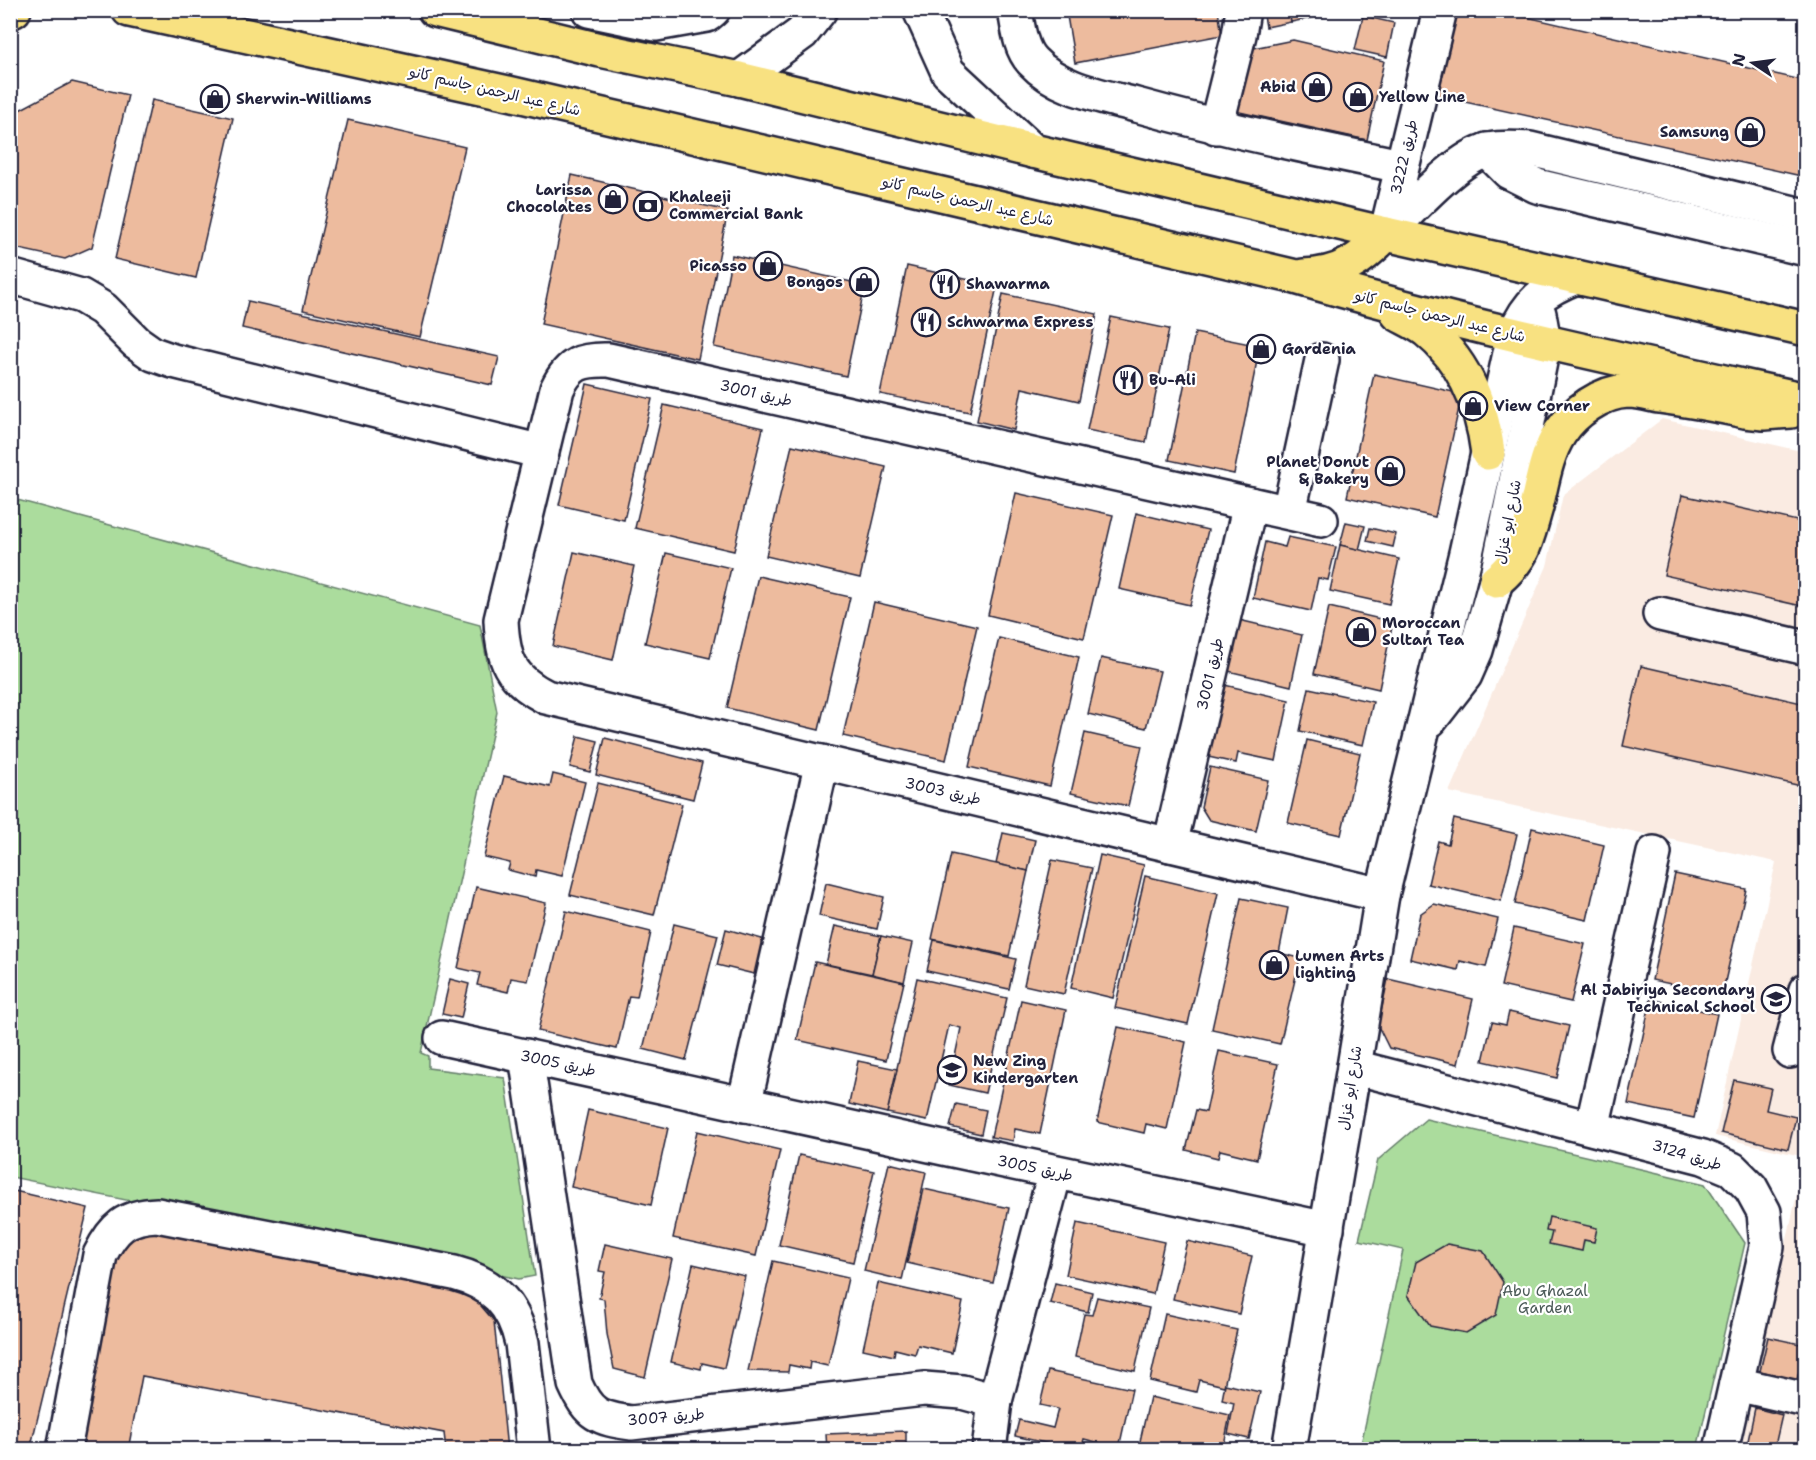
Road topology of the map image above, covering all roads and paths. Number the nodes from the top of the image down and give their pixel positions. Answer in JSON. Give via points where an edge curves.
{"nodes":[{"id":1,"x":129,"y":10,"type":"edge"},
{"id":2,"x":435,"y":10,"type":"edge"},
{"id":3,"x":579,"y":10,"type":"edge"},
{"id":4,"x":589,"y":10,"type":"edge"},
{"id":5,"x":713,"y":10,"type":"edge"},
{"id":6,"x":820,"y":10,"type":"edge"},
{"id":7,"x":920,"y":10,"type":"edge"},
{"id":8,"x":1015,"y":10,"type":"edge"},
{"id":9,"x":1243,"y":10,"type":"edge"},
{"id":10,"x":1440,"y":10,"type":"edge"},
{"id":11,"x":600,"y":50,"type":"junction"},
{"id":12,"x":739,"y":79,"type":"junction"},
{"id":13,"x":1216,"y":127,"type":"junction"},
{"id":14,"x":1487,"y":150,"type":"junction"},
{"id":15,"x":1033,"y":151,"type":"junction"},
{"id":16,"x":1401,"y":166,"type":"junction"},
{"id":17,"x":1806,"y":216,"type":"edge"},
{"id":18,"x":1386,"y":234,"type":"junction"},
{"id":19,"x":1806,"y":249,"type":"edge"},
{"id":20,"x":1509,"y":262,"type":"junction"},
{"id":21,"x":10,"y":276,"type":"edge"},
{"id":22,"x":1292,"y":276,"type":"junction"},
{"id":23,"x":1576,"y":277,"type":"junction"},
{"id":24,"x":1370,"y":299,"type":"junction"},
{"id":25,"x":1534,"y":300,"type":"junction"},
{"id":26,"x":1806,"y":329,"type":"edge"},
{"id":27,"x":1529,"y":338,"type":"junction"},
{"id":28,"x":1323,"y":360,"type":"dead end"},
{"id":29,"x":1806,"y":400,"type":"edge"},
{"id":30,"x":1806,"y":408,"type":"edge"},
{"id":31,"x":542,"y":452,"type":"junction"},
{"id":32,"x":1488,"y":453,"type":"junction"},
{"id":33,"x":1250,"y":504,"type":"junction"},
{"id":34,"x":1289,"y":512,"type":"junction"},
{"id":35,"x":1321,"y":520,"type":"dead end"},
{"id":36,"x":1496,"y":581,"type":"junction"},
{"id":37,"x":1660,"y":614,"type":"dead end"},
{"id":38,"x":1806,"y":648,"type":"edge"},
{"id":39,"x":512,"y":671,"type":"joint"},
{"id":40,"x":1423,"y":728,"type":"junction"},
{"id":41,"x":822,"y":762,"type":"junction"},
{"id":42,"x":1170,"y":845,"type":"junction"},
{"id":43,"x":1654,"y":854,"type":"dead end"},
{"id":44,"x":1382,"y":895,"type":"junction"},
{"id":45,"x":1806,"y":990,"type":"edge"},
{"id":46,"x":442,"y":1038,"type":"dead end"},
{"id":47,"x":1790,"y":1051,"type":"dead end"},
{"id":48,"x":526,"y":1056,"type":"junction"},
{"id":49,"x":1354,"y":1067,"type":"junction"},
{"id":50,"x":744,"y":1104,"type":"junction"},
{"id":51,"x":1592,"y":1128,"type":"junction"},
{"id":52,"x":1055,"y":1172,"type":"junction"},
{"id":53,"x":1327,"y":1229,"type":"junction"},
{"id":54,"x":1737,"y":1384,"type":"junction"},
{"id":55,"x":1806,"y":1400,"type":"edge"},
{"id":56,"x":995,"y":1401,"type":"junction"},
{"id":57,"x":64,"y":1449,"type":"edge"},
{"id":58,"x":534,"y":1449,"type":"edge"},
{"id":59,"x":989,"y":1449,"type":"edge"},
{"id":60,"x":1288,"y":1449,"type":"edge"},
{"id":61,"x":1721,"y":1449,"type":"edge"}],
"edges":[{"from":1,"to":22,"type":"main road","name":"شارع عبد الرحمن جاسم كانو","via":[[535,99]]},
{"from":2,"to":11,"type":"main road"},
{"from":3,"to":11,"type":"street"},
{"from":4,"to":5,"type":"street","via":[[656,24],[707,15]]},
{"from":6,"to":12,"type":"street","via":[[802,33]]},
{"from":7,"to":15,"type":"street","via":[[948,72]]},
{"from":8,"to":13,"type":"street","via":[[1019,36],[1031,60],[1049,76],[1074,88]]},
{"from":9,"to":13,"type":"street"},
{"from":10,"to":16,"type":"street","name":"طريق 3222"},
{"from":11,"to":12,"type":"main road"},
{"from":12,"to":15,"type":"main road"},
{"from":13,"to":16,"type":"street"},
{"from":14,"to":17,"type":"street","via":[[1530,148]]},
{"from":14,"to":18,"type":"street","via":[[1468,157],[1451,171]]},
{"from":14,"to":19,"type":"street","via":[[1509,172],[1537,186]]},
{"from":15,"to":18,"type":"main road"},
{"from":16,"to":18,"type":"street","name":"طريق 3222"},
{"from":18,"to":20,"type":"main road"},
{"from":18,"to":22,"type":"main road","via":[[1368,254],[1345,268],[1319,276]]},
{"from":20,"to":23,"type":"main road"},
{"from":20,"to":25,"type":"street"},
{"from":21,"to":31,"type":"street","via":[[81,296],[103,309],[136,342],[173,361]]},
{"from":22,"to":24,"type":"main road","name":"شارع عبد الرحمن جاسم كانو"},
{"from":23,"to":25,"type":"street","name":"شارع ابو غزال","via":[[1553,286]]},
{"from":23,"to":26,"type":"main road"},
{"from":24,"to":27,"type":"main road","name":"شارع عبد الرحمن جاسم كانو"},
{"from":24,"to":32,"type":"main road","via":[[1426,329],[1446,349],[1476,397]]},
{"from":25,"to":27,"type":"street","name":"شارع ابو غزال","via":[[1522,316]]},
{"from":27,"to":29,"type":"main road","name":"شارع عبد الرحمن جاسم كانو"},
{"from":27,"to":32,"type":"street","name":"شارع ابو غزال"},
{"from":27,"to":36,"type":"street","name":"شارع ابو غزال"},
{"from":28,"to":34,"type":"street"},
{"from":30,"to":36,"type":"main road","via":[[1764,413],[1627,391],[1588,405],[1559,434],[1527,542],[1509,570]]},
{"from":31,"to":33,"type":"street","name":"طريق 3001","via":[[563,375],[577,363],[609,360]]},
{"from":31,"to":39,"type":"street","name":"طريق 3001","via":[[501,620],[503,648]]},
{"from":32,"to":40,"type":"street","name":"شارع ابو غزال"},
{"from":33,"to":34,"type":"street","name":"طريق 3001"},
{"from":33,"to":42,"type":"street","name":"طريق 3001"},
{"from":34,"to":35,"type":"street","name":"طريق 3001"},
{"from":36,"to":40,"type":"street","name":"شارع ابو غزال","via":[[1465,675]]},
{"from":37,"to":38,"type":"street"},
{"from":39,"to":41,"type":"street","name":"طريق 3003","via":[[528,688],[546,697]]},
{"from":40,"to":44,"type":"street","name":"شارع ابو غزال"},
{"from":41,"to":42,"type":"street","name":"طريق 3003"},
{"from":41,"to":50,"type":"street"},
{"from":42,"to":44,"type":"street","name":"طريق 3003"},
{"from":43,"to":51,"type":"street"},
{"from":44,"to":49,"type":"street","name":"شارع ابو غزال"},
{"from":45,"to":47,"type":"street"},
{"from":46,"to":48,"type":"street","name":"طريق 3005"},
{"from":48,"to":50,"type":"street","name":"طريق 3005"},
{"from":48,"to":56,"type":"street","name":"طريق 3007","via":[[575,1384],[584,1403],[603,1419],[631,1423],[924,1389],[962,1392]]},
{"from":49,"to":51,"type":"street","name":"طريق 3124"},
{"from":49,"to":53,"type":"street","name":"شارع ابو غزال"},
{"from":50,"to":52,"type":"street","name":"طريق 3005"},
{"from":51,"to":54,"type":"street","name":"طريق 3124","via":[[1703,1157],[1732,1169],[1751,1188],[1764,1212],[1767,1246]]},
{"from":52,"to":53,"type":"street","name":"طريق 3005"},
{"from":52,"to":56,"type":"street"},
{"from":53,"to":60,"type":"street","name":"شارع ابو غزال"},
{"from":54,"to":55,"type":"street"},
{"from":54,"to":61,"type":"street","name":"طريق 3124"},
{"from":56,"to":59,"type":"street"},
{"from":57,"to":58,"type":"street","via":[[100,1255],[113,1233],[126,1222],[157,1215],[454,1272],[486,1285],[510,1310],[518,1326]]}]}
